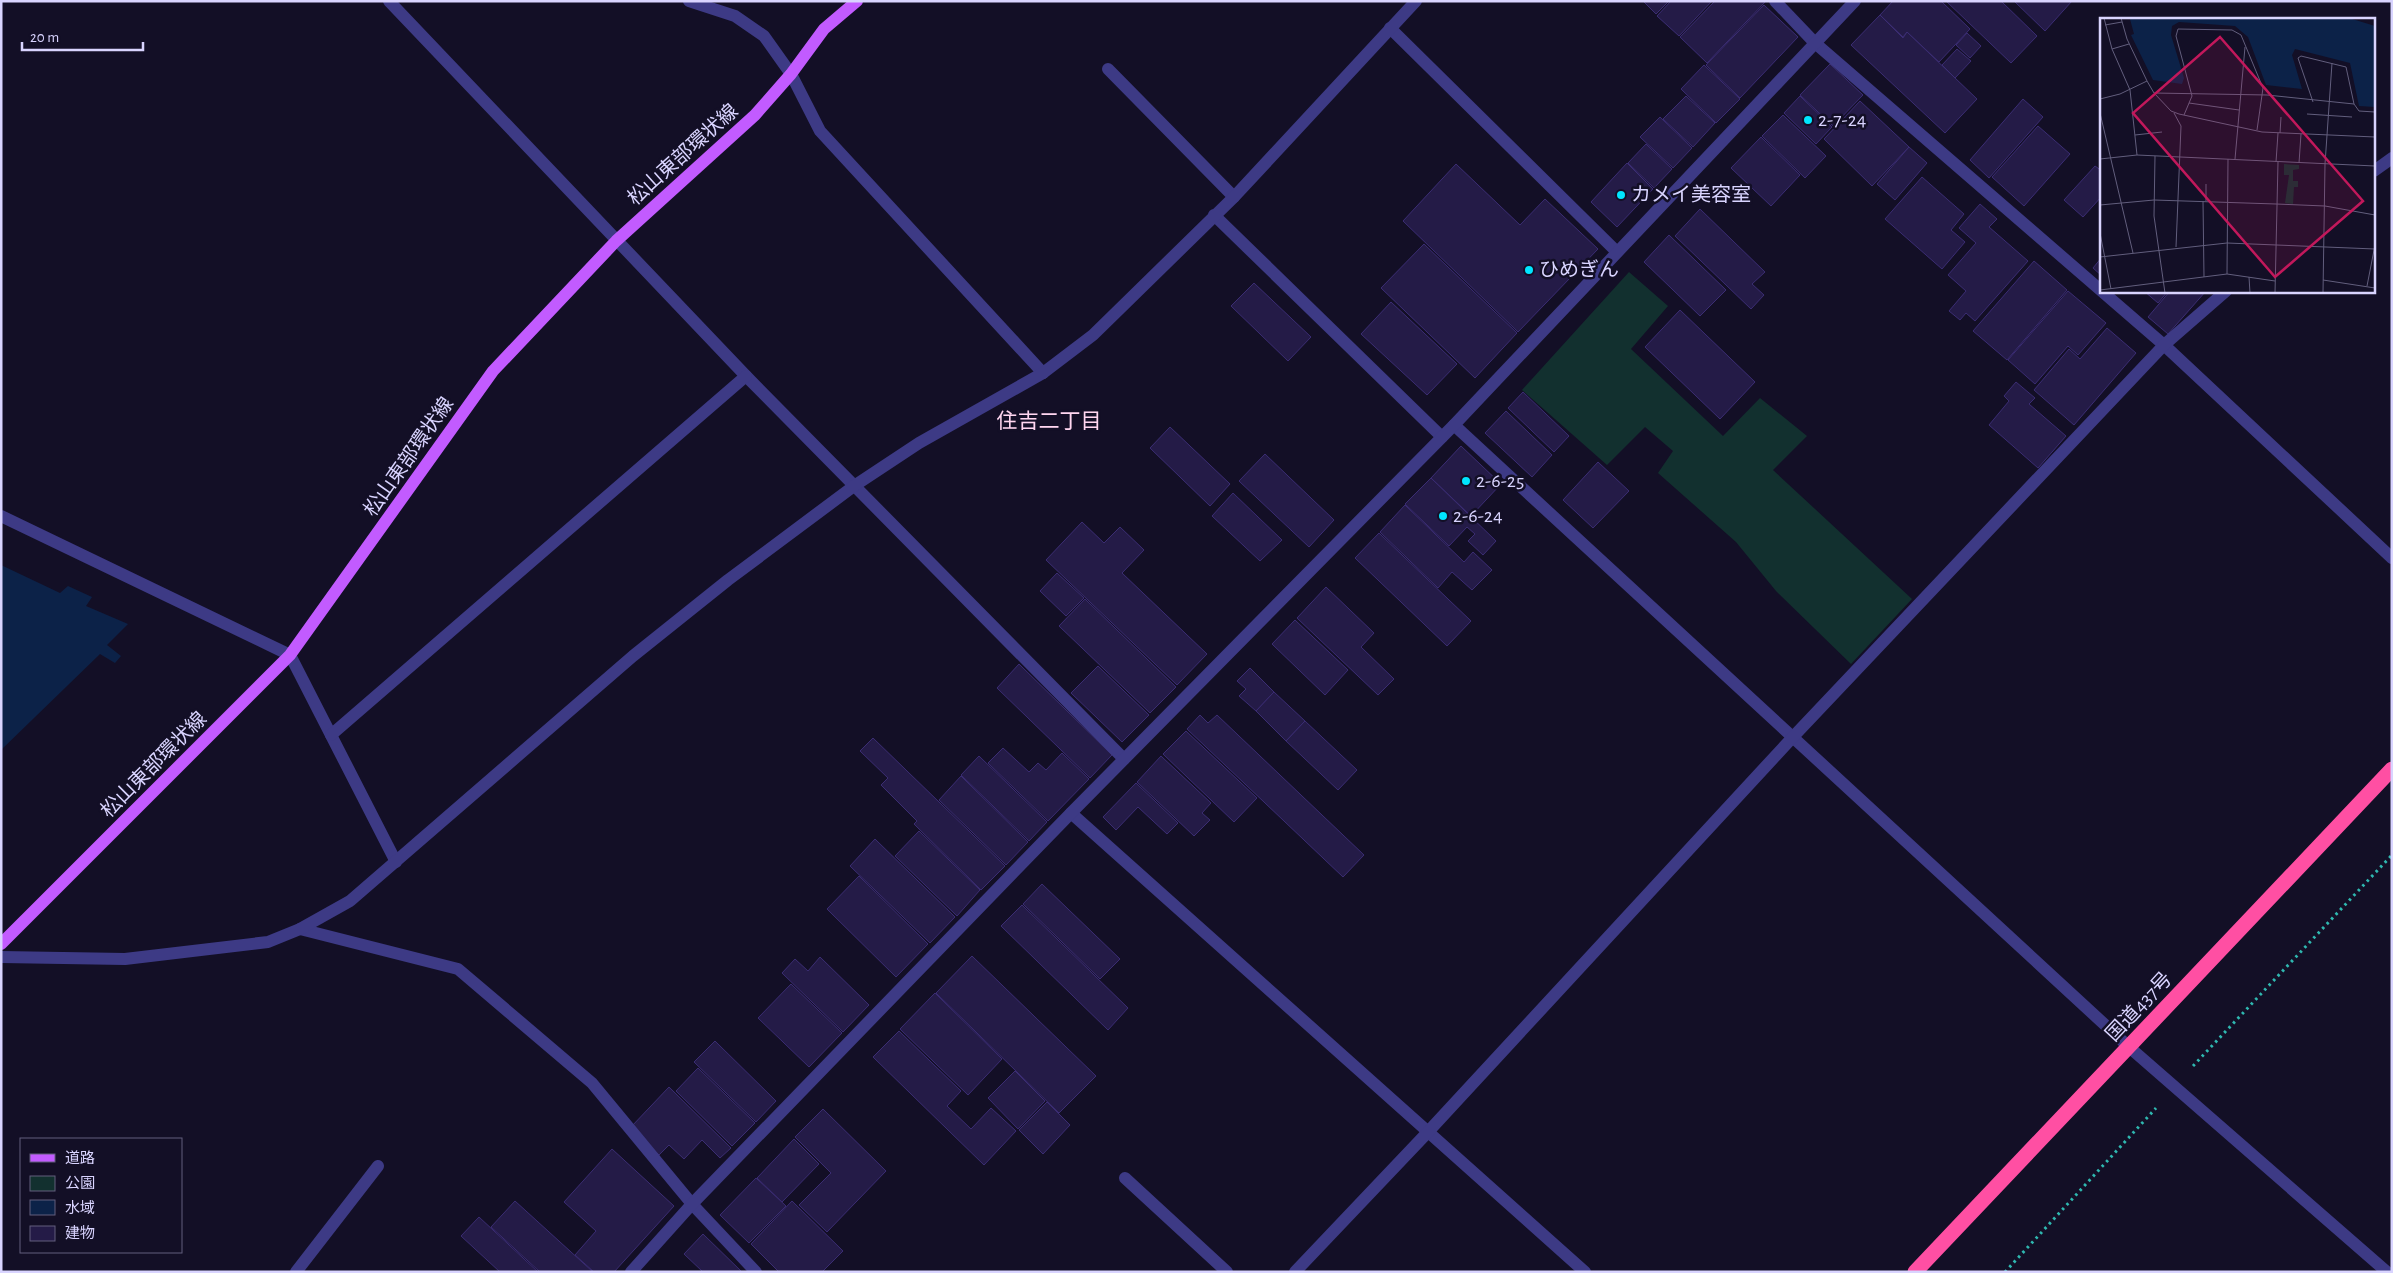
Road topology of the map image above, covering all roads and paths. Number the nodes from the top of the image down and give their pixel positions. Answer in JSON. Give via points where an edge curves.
{"nodes":[{"id":1,"x":389,"y":1,"type":"edge"},
{"id":2,"x":689,"y":1,"type":"edge"},
{"id":3,"x":857,"y":1,"type":"edge"},
{"id":4,"x":1416,"y":1,"type":"edge"},
{"id":5,"x":1774,"y":1,"type":"edge"},
{"id":6,"x":1855,"y":1,"type":"edge"},
{"id":7,"x":1390,"y":28,"type":"junction"},
{"id":8,"x":1816,"y":43,"type":"junction"},
{"id":9,"x":1108,"y":70,"type":"dead end"},
{"id":10,"x":791,"y":74,"type":"junction"},
{"id":11,"x":2392,"y":158,"type":"edge"},
{"id":12,"x":2376,"y":170,"type":"edge"},
{"id":13,"x":1234,"y":197,"type":"junction"},
{"id":14,"x":1214,"y":216,"type":"junction"},
{"id":15,"x":616,"y":241,"type":"junction"},
{"id":16,"x":1618,"y":252,"type":"junction"},
{"id":17,"x":2100,"y":289,"type":"edge"},
{"id":18,"x":2103,"y":292,"type":"edge"},
{"id":19,"x":2225,"y":292,"type":"edge"},
{"id":20,"x":2164,"y":345,"type":"junction"},
{"id":21,"x":1042,"y":374,"type":"junction"},
{"id":22,"x":746,"y":376,"type":"junction"},
{"id":23,"x":1454,"y":425,"type":"junction"},
{"id":24,"x":1442,"y":437,"type":"junction"},
{"id":25,"x":854,"y":486,"type":"junction"},
{"id":26,"x":1,"y":516,"type":"edge"},
{"id":27,"x":2392,"y":558,"type":"edge"},
{"id":28,"x":290,"y":655,"type":"junction"},
{"id":29,"x":331,"y":735,"type":"junction"},
{"id":30,"x":1792,"y":738,"type":"junction"},
{"id":31,"x":1124,"y":759,"type":"junction"},
{"id":32,"x":2392,"y":769,"type":"edge"},
{"id":33,"x":1071,"y":813,"type":"junction"},
{"id":34,"x":2392,"y":855,"type":"edge"},
{"id":35,"x":396,"y":862,"type":"junction"},
{"id":36,"x":300,"y":929,"type":"junction"},
{"id":37,"x":1,"y":944,"type":"edge"},
{"id":38,"x":1,"y":957,"type":"edge"},
{"id":39,"x":2129,"y":1047,"type":"junction"},
{"id":40,"x":2191,"y":1068,"type":"dead end"},
{"id":41,"x":2159,"y":1104,"type":"dead end"},
{"id":42,"x":1427,"y":1133,"type":"junction"},
{"id":43,"x":378,"y":1166,"type":"dead end"},
{"id":44,"x":1125,"y":1178,"type":"dead end"},
{"id":45,"x":692,"y":1204,"type":"junction"},
{"id":46,"x":296,"y":1272,"type":"edge"},
{"id":47,"x":631,"y":1272,"type":"edge"},
{"id":48,"x":756,"y":1272,"type":"edge"},
{"id":49,"x":1227,"y":1272,"type":"edge"},
{"id":50,"x":1295,"y":1272,"type":"edge"},
{"id":51,"x":1585,"y":1272,"type":"edge"},
{"id":52,"x":1915,"y":1272,"type":"edge"},
{"id":53,"x":2005,"y":1272,"type":"edge"},
{"id":54,"x":2387,"y":1272,"type":"edge"}],
"edges":[{"from":1,"to":15,"type":"street"},
{"from":2,"to":10,"type":"street","via":[[735,16],[764,36]]},
{"from":3,"to":10,"type":"main road","name":"松山東部環状線","via":[[824,29]]},
{"from":4,"to":7,"type":"street"},
{"from":5,"to":8,"type":"street"},
{"from":6,"to":8,"type":"street"},
{"from":7,"to":13,"type":"street"},
{"from":7,"to":16,"type":"street"},
{"from":8,"to":16,"type":"street"},
{"from":8,"to":17,"type":"street"},
{"from":9,"to":13,"type":"street"},
{"from":10,"to":15,"type":"main road","name":"松山東部環状線","via":[[755,115]]},
{"from":10,"to":21,"type":"street","via":[[820,131]]},
{"from":11,"to":12,"type":"street"},
{"from":13,"to":14,"type":"street"},
{"from":14,"to":21,"type":"street","via":[[1093,334]]},
{"from":14,"to":24,"type":"street"},
{"from":15,"to":22,"type":"street"},
{"from":15,"to":28,"type":"main road","name":"松山東部環状線","via":[[493,371]]},
{"from":16,"to":23,"type":"street"},
{"from":18,"to":20,"type":"street"},
{"from":19,"to":20,"type":"street"},
{"from":20,"to":27,"type":"street"},
{"from":20,"to":30,"type":"street"},
{"from":21,"to":25,"type":"street","via":[[919,444]]},
{"from":22,"to":25,"type":"street"},
{"from":22,"to":29,"type":"street"},
{"from":23,"to":24,"type":"street"},
{"from":23,"to":30,"type":"street"},
{"from":24,"to":31,"type":"street"},
{"from":25,"to":31,"type":"street"},
{"from":25,"to":35,"type":"street","via":[[633,656]]},
{"from":26,"to":28,"type":"street"},
{"from":28,"to":29,"type":"street"},
{"from":28,"to":37,"type":"main road","name":"松山東部環状線"},
{"from":29,"to":35,"type":"street"},
{"from":30,"to":39,"type":"street"},
{"from":30,"to":42,"type":"street"},
{"from":31,"to":33,"type":"street"},
{"from":32,"to":39,"type":"highway","name":"国道437号"},
{"from":33,"to":42,"type":"street"},
{"from":33,"to":45,"type":"street"},
{"from":34,"to":40,"type":"path"},
{"from":35,"to":36,"type":"street","via":[[350,901]]},
{"from":36,"to":38,"type":"street","via":[[268,942],[125,959]]},
{"from":36,"to":45,"type":"street","via":[[458,969],[592,1083]]},
{"from":39,"to":52,"type":"highway","name":"国道437号"},
{"from":39,"to":54,"type":"street"},
{"from":41,"to":53,"type":"path"},
{"from":42,"to":50,"type":"street"},
{"from":42,"to":51,"type":"street"},
{"from":43,"to":46,"type":"street"},
{"from":44,"to":49,"type":"street"},
{"from":45,"to":47,"type":"street"},
{"from":45,"to":48,"type":"street"}]}
